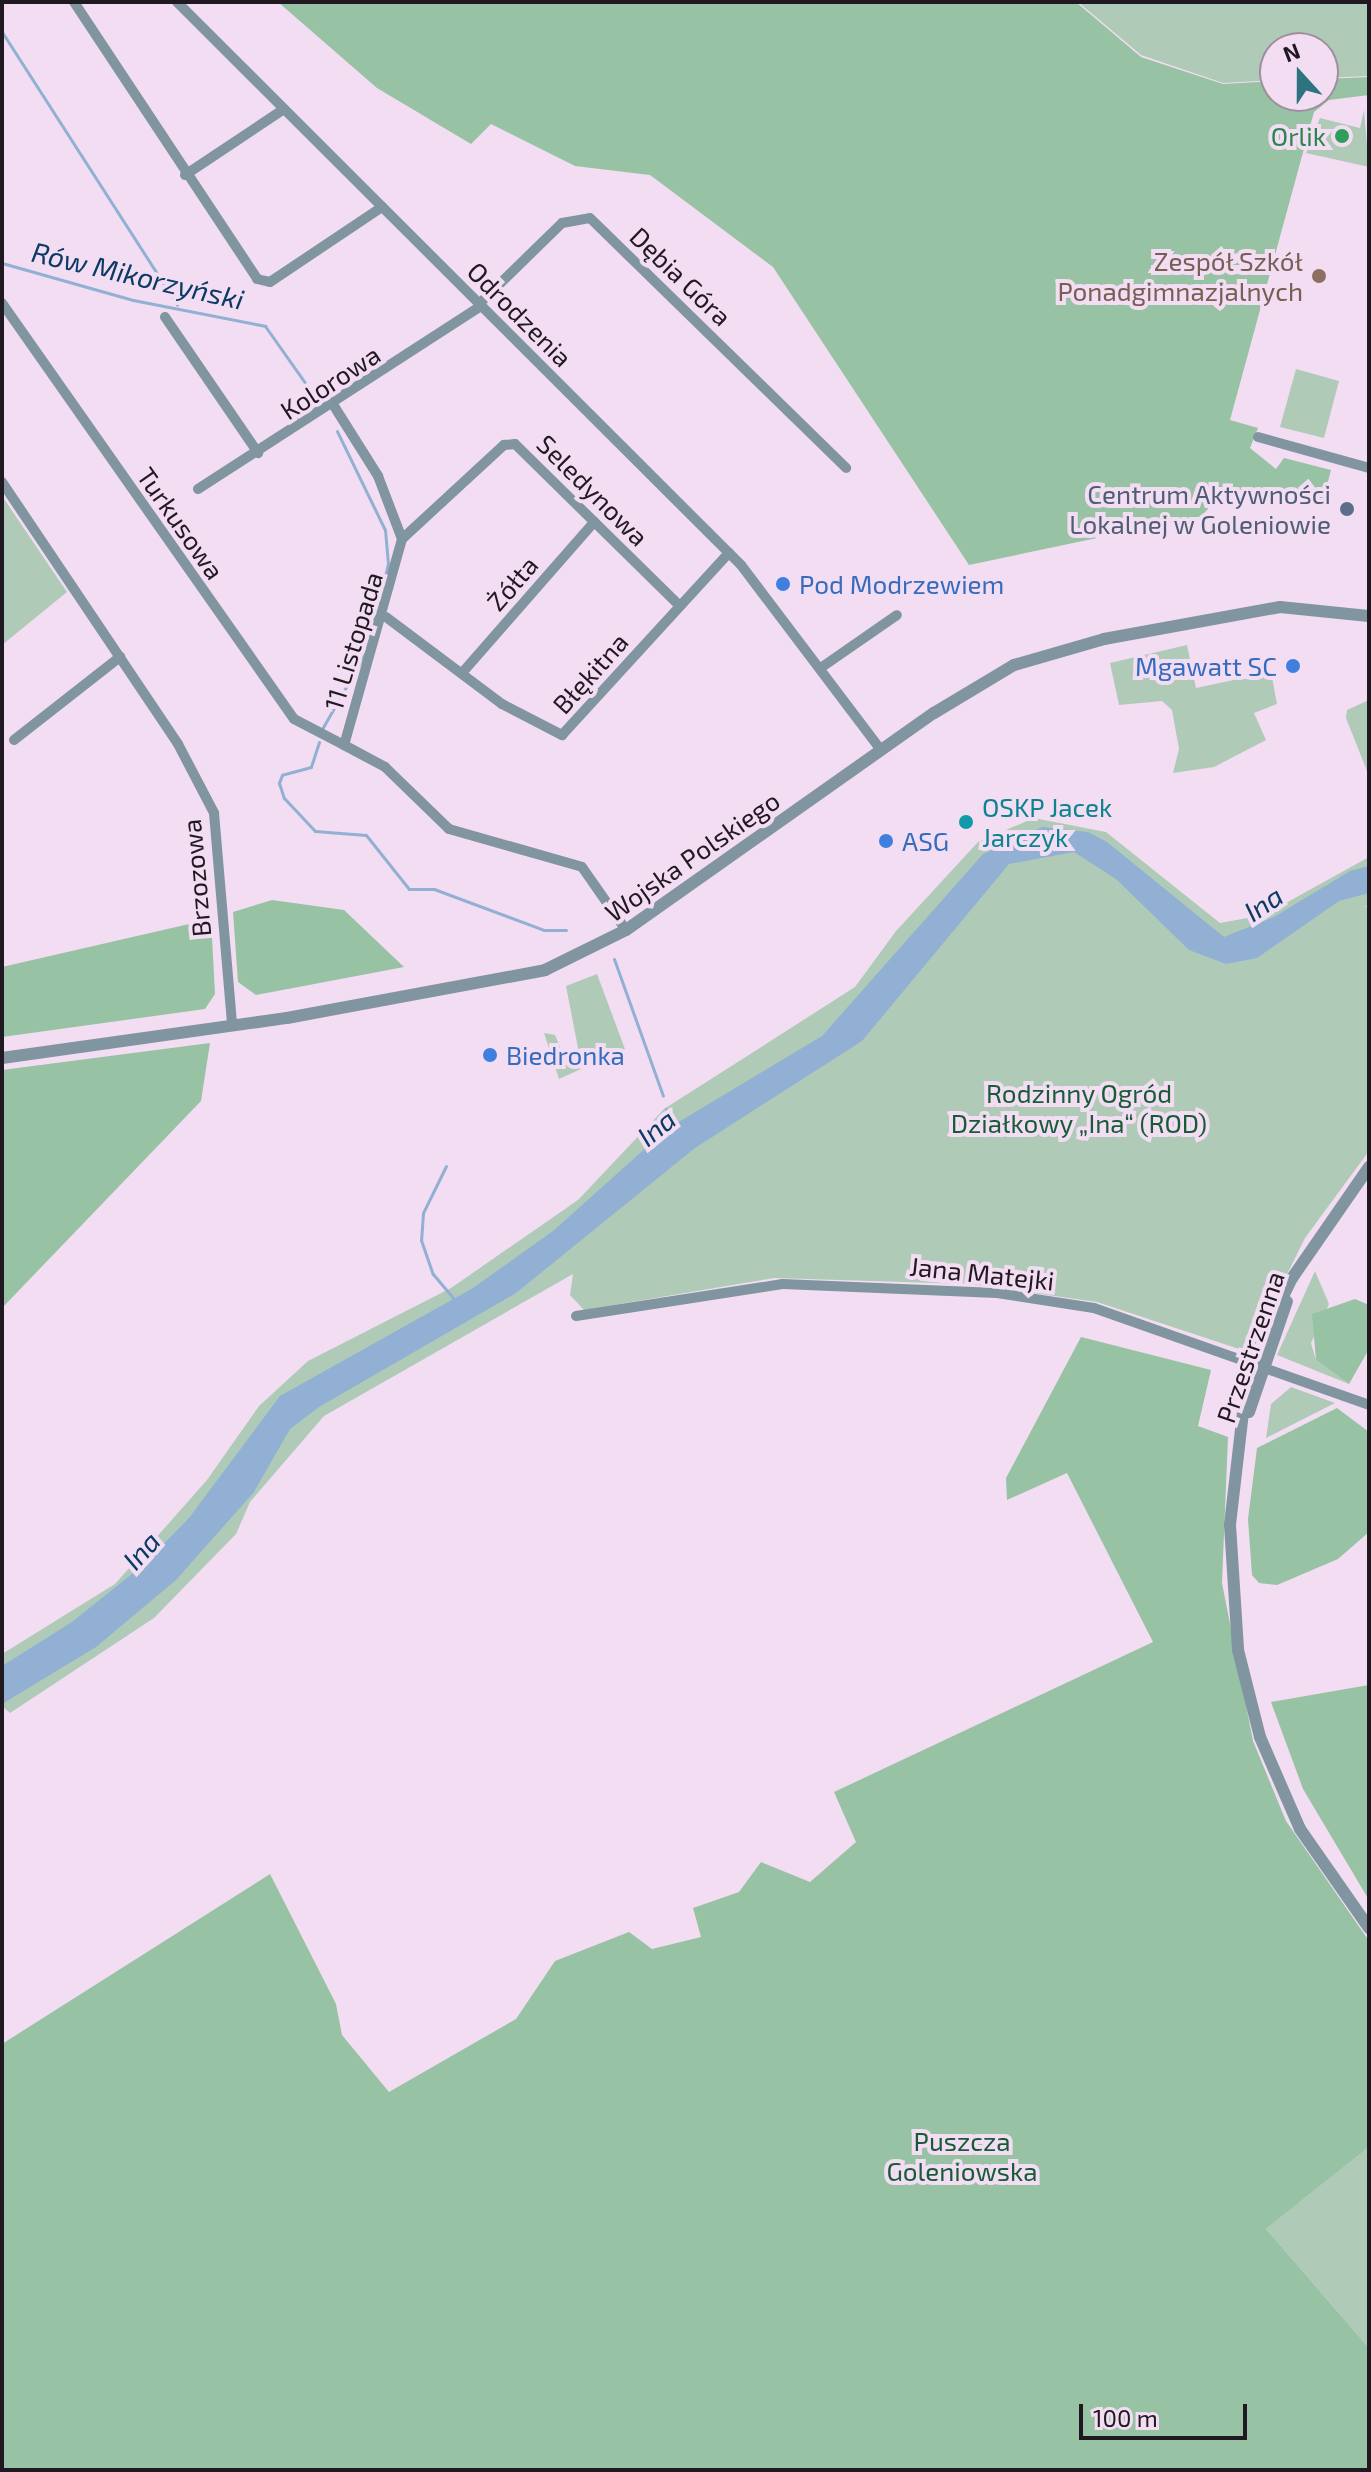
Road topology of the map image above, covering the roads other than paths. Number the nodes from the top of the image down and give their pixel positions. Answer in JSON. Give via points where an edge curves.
{"nodes":[{"id":1,"x":74,"y":2,"type":"edge"},
{"id":2,"x":177,"y":2,"type":"edge"},
{"id":3,"x":284,"y":109,"type":"junction"},
{"id":4,"x":185,"y":175,"type":"junction"},
{"id":5,"x":382,"y":207,"type":"junction"},
{"id":6,"x":2,"y":303,"type":"edge"},
{"id":7,"x":480,"y":305,"type":"junction"},
{"id":8,"x":165,"y":317,"type":"dead end"},
{"id":9,"x":334,"y":406,"type":"junction"},
{"id":10,"x":1258,"y":437,"type":"dead end"},
{"id":11,"x":258,"y":453,"type":"junction"},
{"id":12,"x":846,"y":468,"type":"dead end"},
{"id":13,"x":1369,"y":468,"type":"edge"},
{"id":14,"x":2,"y":482,"type":"edge"},
{"id":15,"x":198,"y":489,"type":"dead end"},
{"id":16,"x":594,"y":522,"type":"junction"},
{"id":17,"x":402,"y":539,"type":"junction"},
{"id":18,"x":729,"y":553,"type":"junction"},
{"id":19,"x":680,"y":606,"type":"junction"},
{"id":20,"x":897,"y":615,"type":"dead end"},
{"id":21,"x":1369,"y":616,"type":"edge"},
{"id":22,"x":386,"y":617,"type":"junction"},
{"id":23,"x":120,"y":657,"type":"junction"},
{"id":24,"x":822,"y":667,"type":"junction"},
{"id":25,"x":462,"y":673,"type":"junction"},
{"id":26,"x":14,"y":740,"type":"dead end"},
{"id":27,"x":344,"y":745,"type":"junction"},
{"id":28,"x":881,"y":750,"type":"junction"},
{"id":29,"x":626,"y":930,"type":"junction"},
{"id":30,"x":232,"y":1025,"type":"junction"},
{"id":31,"x":2,"y":1058,"type":"edge"},
{"id":32,"x":1369,"y":1167,"type":"edge"},
{"id":33,"x":576,"y":1316,"type":"dead end"},
{"id":34,"x":1258,"y":1364,"type":"junction"},
{"id":35,"x":1369,"y":1405,"type":"edge"},
{"id":36,"x":1369,"y":1928,"type":"edge"}],
"edges":[{"from":1,"to":4,"type":"street"},
{"from":2,"to":3,"type":"street","name":"Odrodzenia"},
{"from":3,"to":4,"type":"street"},
{"from":3,"to":5,"type":"street","name":"Odrodzenia"},
{"from":4,"to":5,"type":"street","via":[[250,273],[270,282]]},
{"from":5,"to":7,"type":"street","name":"Odrodzenia"},
{"from":6,"to":27,"type":"street","name":"Turkusowa","via":[[294,719]]},
{"from":7,"to":9,"type":"street","name":"Kolorowa"},
{"from":7,"to":12,"type":"street","name":"Dębia Góra","via":[[562,223],[590,218]]},
{"from":7,"to":18,"type":"street","name":"Odrodzenia"},
{"from":8,"to":11,"type":"street"},
{"from":9,"to":11,"type":"street","name":"Kolorowa"},
{"from":9,"to":17,"type":"street","via":[[372,465]]},
{"from":10,"to":13,"type":"street"},
{"from":11,"to":15,"type":"street","name":"Kolorowa"},
{"from":14,"to":23,"type":"street","name":"Brzozowa"},
{"from":16,"to":17,"type":"street","name":"Seledynowa","via":[[510,443]]},
{"from":16,"to":19,"type":"street","name":"Seledynowa"},
{"from":16,"to":25,"type":"street","name":"Żółta"},
{"from":17,"to":22,"type":"street","name":"11 Listopada"},
{"from":18,"to":19,"type":"street","name":"Błękitna"},
{"from":18,"to":24,"type":"street","name":"Odrodzenia"},
{"from":19,"to":25,"type":"street","name":"Błękitna","via":[[562,735]]},
{"from":20,"to":24,"type":"street"},
{"from":21,"to":28,"type":"street","name":"Wojska Polskiego","via":[[1280,607],[1058,650],[997,673]]},
{"from":22,"to":25,"type":"street","name":"Błękitna"},
{"from":22,"to":27,"type":"street","name":"11 Listopada"},
{"from":23,"to":26,"type":"street"},
{"from":23,"to":30,"type":"street","name":"Brzozowa","via":[[214,813]]},
{"from":24,"to":28,"type":"street","name":"Odrodzenia"},
{"from":27,"to":29,"type":"street","name":"11 Listopada","via":[[385,767],[449,829],[582,867]]},
{"from":28,"to":29,"type":"street","name":"Wojska Polskiego"},
{"from":29,"to":30,"type":"street","name":"Wojska Polskiego","via":[[579,957],[527,975]]},
{"from":30,"to":31,"type":"street","name":"Wojska Polskiego"},
{"from":32,"to":34,"type":"street","name":"Przestrzenna","via":[[1304,1261]]},
{"from":33,"to":34,"type":"street","name":"Jana Matejki","via":[[783,1284],[944,1288],[1094,1308]]},
{"from":34,"to":35,"type":"street","name":"Jana Matejki"},
{"from":34,"to":36,"type":"street","name":"Przestrzenna","via":[[1238,1448],[1230,1573],[1249,1696],[1300,1829]]}]}
